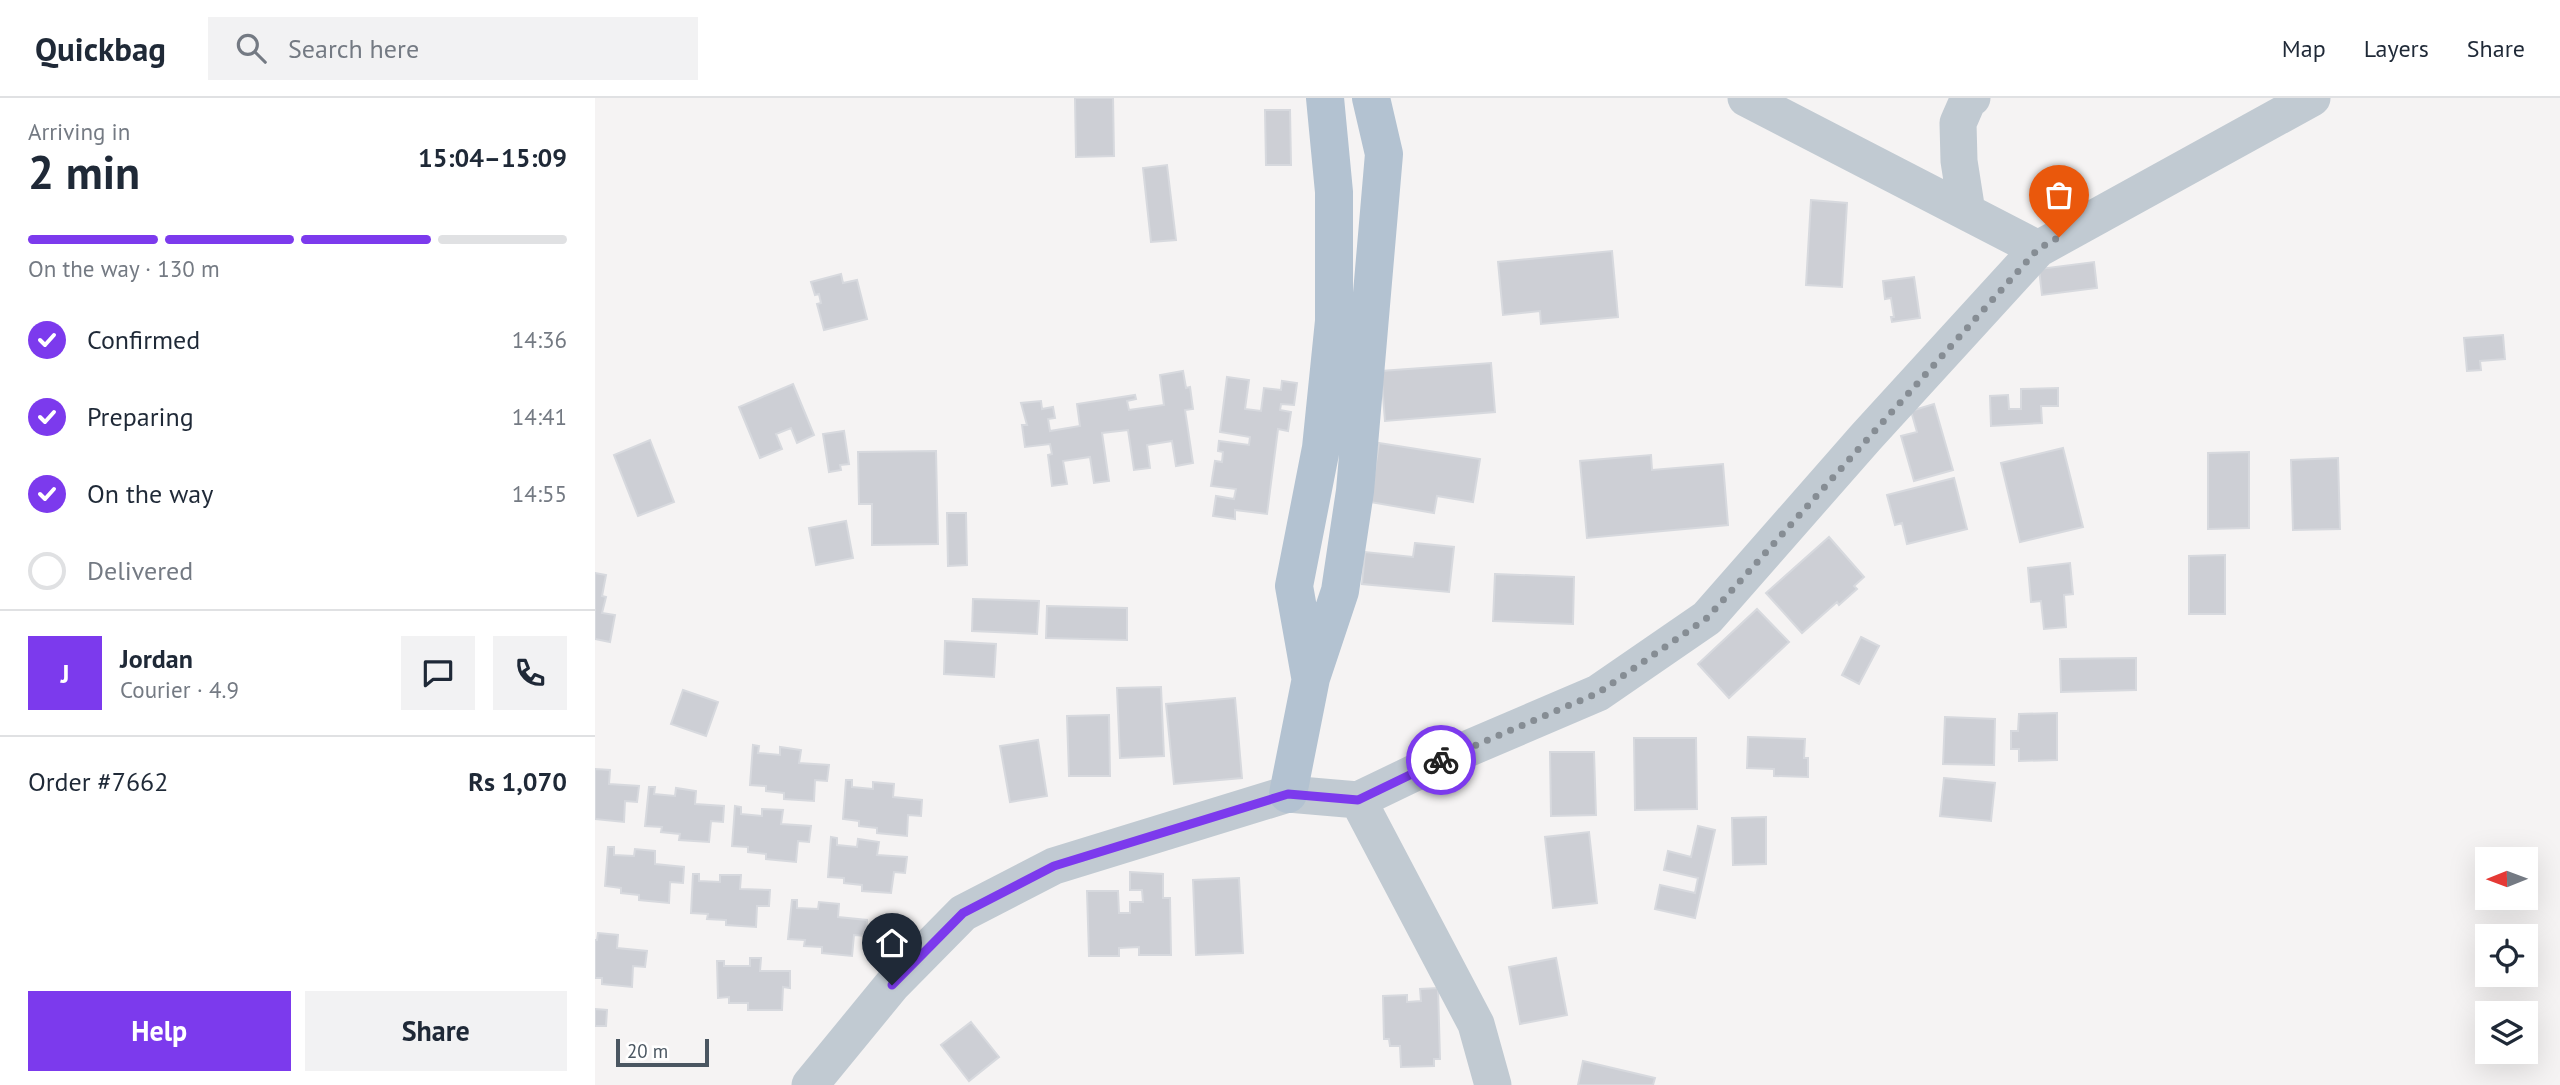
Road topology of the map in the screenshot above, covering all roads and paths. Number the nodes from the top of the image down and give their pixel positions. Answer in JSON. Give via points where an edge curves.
{"nodes":[{"id":1,"x":1325,"y":98,"type":"edge"},
{"id":2,"x":1371,"y":98,"type":"edge"},
{"id":3,"x":1746,"y":98,"type":"edge"},
{"id":4,"x":1972,"y":98,"type":"edge"},
{"id":5,"x":2312,"y":98,"type":"edge"},
{"id":6,"x":1967,"y":212,"type":"junction"},
{"id":7,"x":2038,"y":249,"type":"junction"},
{"id":8,"x":1311,"y":678,"type":"junction"},
{"id":9,"x":1288,"y":794,"type":"junction"},
{"id":10,"x":1358,"y":800,"type":"junction"},
{"id":11,"x":810,"y":1085,"type":"edge"},
{"id":12,"x":1493,"y":1085,"type":"edge"}],
"edges":[{"from":1,"to":8,"type":"main road","via":[[1334,192],[1334,321],[1321,448],[1294,586]]},
{"from":2,"to":8,"type":"main road","via":[[1384,154],[1355,491],[1340,591]]},
{"from":3,"to":6,"type":"street"},
{"from":4,"to":6,"type":"street","via":[[1958,123]]},
{"from":5,"to":7,"type":"street"},
{"from":6,"to":7,"type":"street"},
{"from":7,"to":10,"type":"street","via":[[1707,618],[1598,693]]},
{"from":8,"to":9,"type":"main road"},
{"from":9,"to":10,"type":"street"},
{"from":9,"to":11,"type":"street","via":[[1054,866],[963,913],[892,985]]},
{"from":10,"to":12,"type":"street","via":[[1476,1024]]}]}
